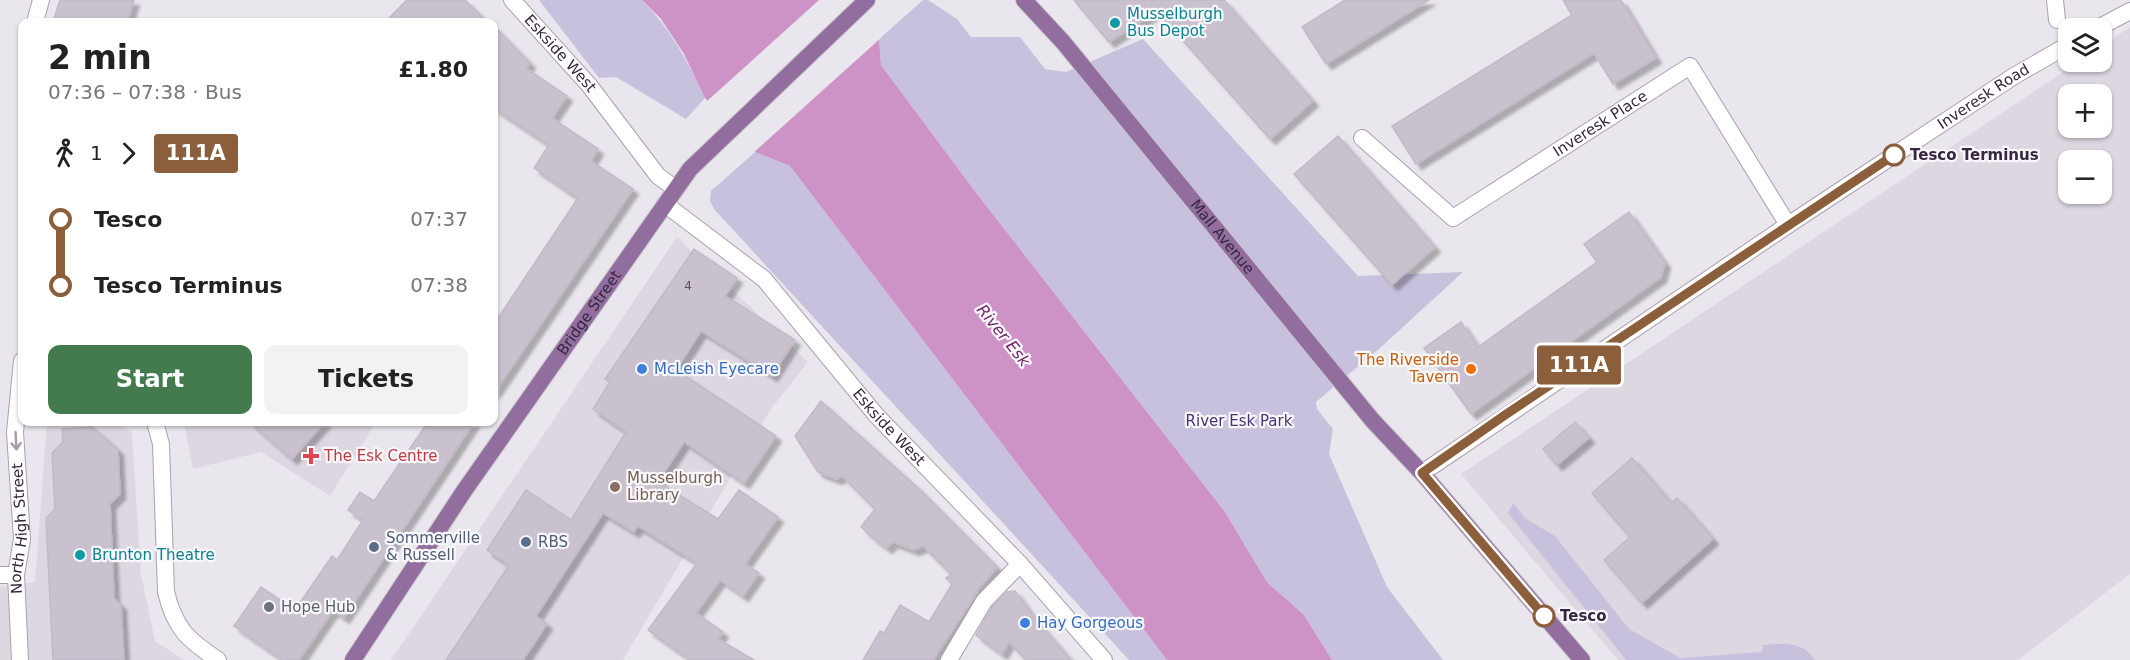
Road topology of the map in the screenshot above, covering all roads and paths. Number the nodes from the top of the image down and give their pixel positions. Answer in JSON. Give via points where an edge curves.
{"nodes":[{"id":1,"x":41,"y":0,"type":"edge"},
{"id":2,"x":512,"y":0,"type":"edge"},
{"id":3,"x":867,"y":0,"type":"edge"},
{"id":4,"x":1024,"y":0,"type":"edge"},
{"id":5,"x":2055,"y":0,"type":"edge"},
{"id":6,"x":2130,"y":11,"type":"edge"},
{"id":7,"x":36,"y":18,"type":"edge"},
{"id":8,"x":2057,"y":20,"type":"dead end"},
{"id":9,"x":2112,"y":21,"type":"edge"},
{"id":10,"x":2058,"y":51,"type":"edge"},
{"id":11,"x":1362,"y":138,"type":"dead end"},
{"id":12,"x":675,"y":189,"type":"junction"},
{"id":13,"x":665,"y":204,"type":"junction"},
{"id":14,"x":1788,"y":225,"type":"junction"},
{"id":15,"x":18,"y":402,"type":"edge"},
{"id":16,"x":156,"y":426,"type":"edge"},
{"id":17,"x":1422,"y":473,"type":"junction"},
{"id":18,"x":1020,"y":564,"type":"junction"},
{"id":19,"x":8,"y":575,"type":"edge"},
{"id":20,"x":20,"y":660,"type":"edge"},
{"id":21,"x":218,"y":660,"type":"edge"},
{"id":22,"x":353,"y":660,"type":"edge"},
{"id":23,"x":949,"y":660,"type":"edge"},
{"id":24,"x":1104,"y":660,"type":"edge"},
{"id":25,"x":1582,"y":660,"type":"edge"}],
"edges":[{"from":1,"to":7,"type":"street"},
{"from":2,"to":12,"type":"street","name":"Eskside West","via":[[589,85],[658,176]]},
{"from":3,"to":12,"type":"main road","name":"Bridge Street","via":[[690,168]]},
{"from":4,"to":17,"type":"main road","name":"Mall Avenue","via":[[1063,42],[1373,422]]},
{"from":5,"to":8,"type":"street"},
{"from":6,"to":9,"type":"street"},
{"from":10,"to":14,"type":"street","name":"Inveresk Road","via":[[2013,76]]},
{"from":11,"to":14,"type":"street","name":"Inveresk Place","via":[[1453,218],[1690,66]]},
{"from":12,"to":13,"type":"main road","name":"Bridge Street"},
{"from":13,"to":18,"type":"street","name":"Eskside West","via":[[764,279],[876,415]]},
{"from":13,"to":22,"type":"main road","name":"Bridge Street","via":[[464,491]]},
{"from":14,"to":17,"type":"street","name":"Inveresk Road"},
{"from":15,"to":19,"type":"street","name":"North High Street","one_way":true,"via":[[15,432],[22,539]]},
{"from":16,"to":21,"type":"street","via":[[161,444],[166,592],[171,613],[194,644]]},
{"from":17,"to":25,"type":"main road","name":"Mall Avenue"},
{"from":18,"to":23,"type":"street","via":[[984,602]]},
{"from":18,"to":24,"type":"street","name":"Eskside West"},
{"from":19,"to":20,"type":"street","name":"North High Street"}]}
